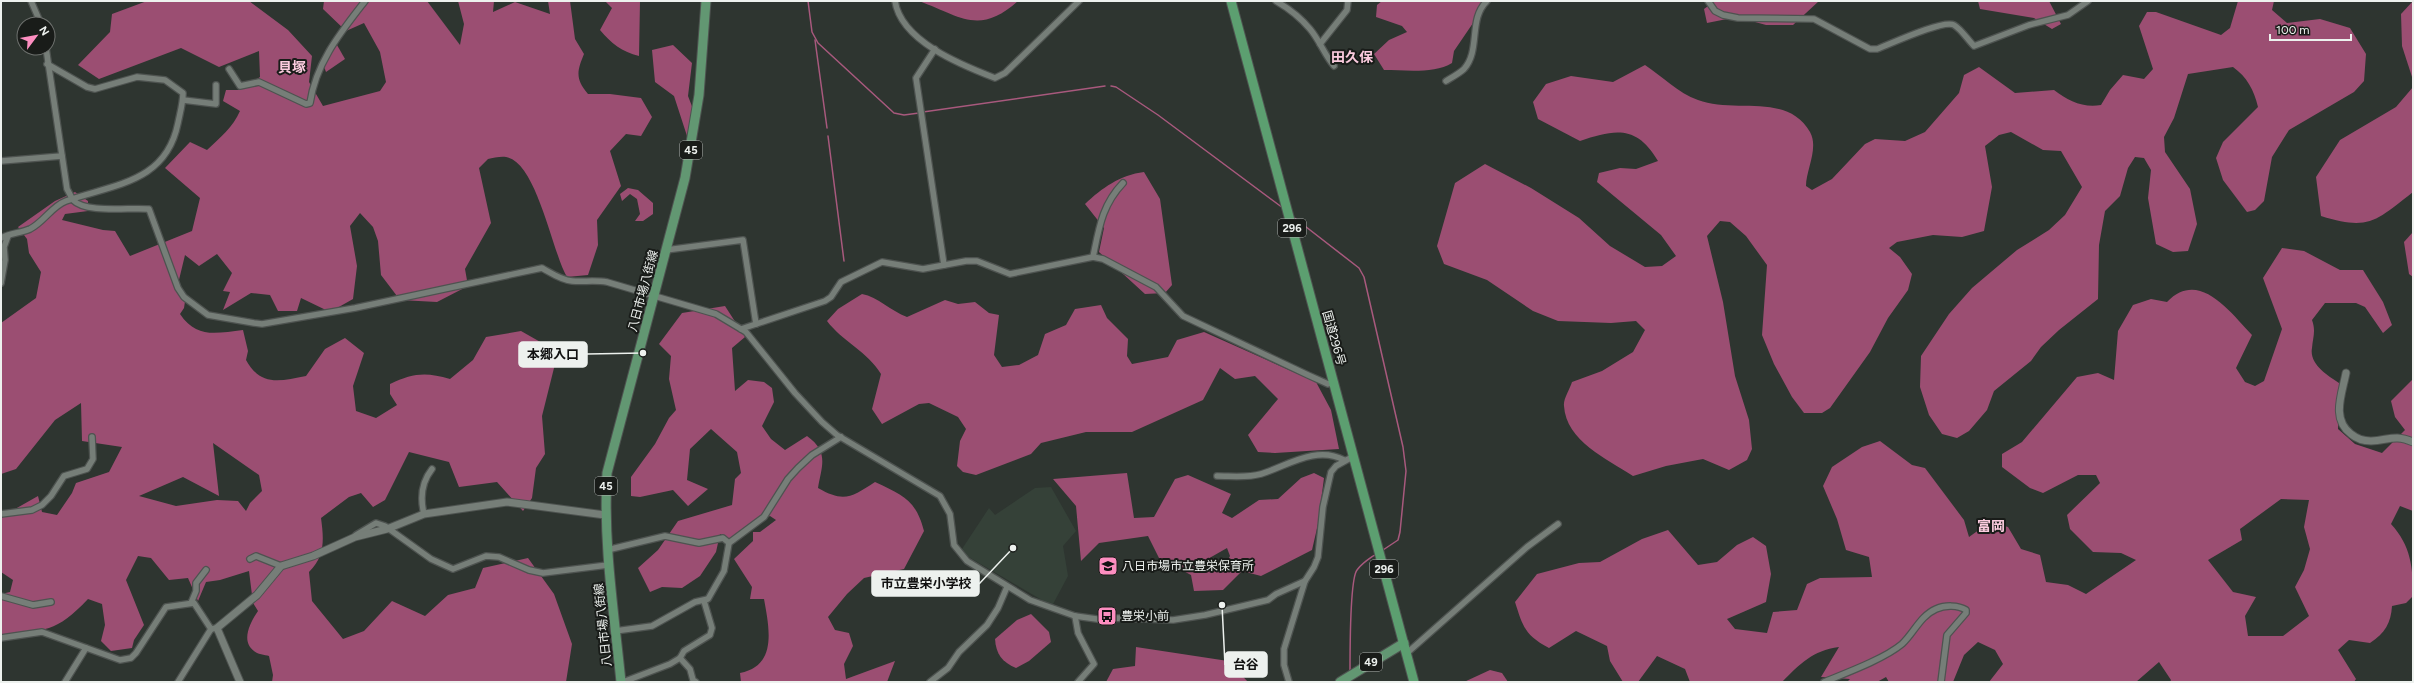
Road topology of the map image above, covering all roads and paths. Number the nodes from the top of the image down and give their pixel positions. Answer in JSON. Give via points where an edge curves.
{"nodes":[{"id":1,"x":31,"y":1,"type":"edge"},
{"id":2,"x":365,"y":1,"type":"edge"},
{"id":3,"x":706,"y":1,"type":"edge"},
{"id":4,"x":895,"y":1,"type":"edge"},
{"id":5,"x":1079,"y":1,"type":"edge"},
{"id":6,"x":1231,"y":1,"type":"edge"},
{"id":7,"x":1276,"y":1,"type":"edge"},
{"id":8,"x":1348,"y":1,"type":"edge"},
{"id":9,"x":1487,"y":1,"type":"edge"},
{"id":10,"x":1708,"y":1,"type":"edge"},
{"id":11,"x":2088,"y":1,"type":"edge"},
{"id":12,"x":2081,"y":3,"type":"edge"},
{"id":13,"x":38,"y":16,"type":"edge"},
{"id":14,"x":1320,"y":44,"type":"junction"},
{"id":15,"x":935,"y":49,"type":"junction"},
{"id":16,"x":46,"y":56,"type":"edge"},
{"id":17,"x":47,"y":64,"type":"junction"},
{"id":18,"x":1334,"y":66,"type":"dead end"},
{"id":19,"x":229,"y":69,"type":"dead end"},
{"id":20,"x":1446,"y":81,"type":"dead end"},
{"id":21,"x":216,"y":85,"type":"dead end"},
{"id":22,"x":183,"y":100,"type":"junction"},
{"id":23,"x":62,"y":156,"type":"junction"},
{"id":24,"x":1,"y":161,"type":"edge"},
{"id":25,"x":1123,"y":183,"type":"dead end"},
{"id":26,"x":74,"y":200,"type":"junction"},
{"id":27,"x":8,"y":236,"type":"junction"},
{"id":28,"x":1,"y":238,"type":"edge"},
{"id":29,"x":666,"y":250,"type":"junction"},
{"id":30,"x":1093,"y":257,"type":"junction"},
{"id":31,"x":944,"y":265,"type":"junction"},
{"id":32,"x":1,"y":283,"type":"edge"},
{"id":33,"x":654,"y":296,"type":"junction"},
{"id":34,"x":756,"y":324,"type":"junction"},
{"id":35,"x":741,"y":328,"type":"junction"},
{"id":36,"x":2346,"y":373,"type":"dead end"},
{"id":37,"x":1334,"y":382,"type":"junction"},
{"id":38,"x":92,"y":437,"type":"dead end"},
{"id":39,"x":841,"y":437,"type":"junction"},
{"id":40,"x":2413,"y":442,"type":"edge"},
{"id":41,"x":1354,"y":456,"type":"junction"},
{"id":42,"x":1344,"y":460,"type":"junction"},
{"id":43,"x":432,"y":469,"type":"dead end"},
{"id":44,"x":1217,"y":476,"type":"dead end"},
{"id":45,"x":1,"y":514,"type":"edge"},
{"id":46,"x":424,"y":514,"type":"junction"},
{"id":47,"x":605,"y":514,"type":"junction"},
{"id":48,"x":1558,"y":524,"type":"dead end"},
{"id":49,"x":387,"y":528,"type":"junction"},
{"id":50,"x":729,"y":542,"type":"junction"},
{"id":51,"x":607,"y":550,"type":"junction"},
{"id":52,"x":250,"y":559,"type":"dead end"},
{"id":53,"x":608,"y":565,"type":"junction"},
{"id":54,"x":281,"y":566,"type":"junction"},
{"id":55,"x":206,"y":570,"type":"dead end"},
{"id":56,"x":1305,"y":581,"type":"junction"},
{"id":57,"x":1007,"y":587,"type":"junction"},
{"id":58,"x":1,"y":596,"type":"edge"},
{"id":59,"x":704,"y":601,"type":"junction"},
{"id":60,"x":51,"y":602,"type":"dead end"},
{"id":61,"x":191,"y":603,"type":"junction"},
{"id":62,"x":1075,"y":616,"type":"junction"},
{"id":63,"x":214,"y":629,"type":"junction"},
{"id":64,"x":616,"y":631,"type":"junction"},
{"id":65,"x":1,"y":638,"type":"edge"},
{"id":66,"x":1404,"y":643,"type":"junction"},
{"id":67,"x":86,"y":648,"type":"junction"},
{"id":68,"x":1407,"y":653,"type":"junction"},
{"id":69,"x":680,"y":658,"type":"junction"},
{"id":70,"x":65,"y":682,"type":"edge"},
{"id":71,"x":178,"y":682,"type":"edge"},
{"id":72,"x":240,"y":682,"type":"edge"},
{"id":73,"x":622,"y":682,"type":"edge"},
{"id":74,"x":696,"y":682,"type":"edge"},
{"id":75,"x":930,"y":682,"type":"edge"},
{"id":76,"x":1078,"y":682,"type":"edge"},
{"id":77,"x":1289,"y":682,"type":"edge"},
{"id":78,"x":1340,"y":682,"type":"edge"},
{"id":79,"x":1414,"y":682,"type":"edge"},
{"id":80,"x":1824,"y":682,"type":"edge"},
{"id":81,"x":1941,"y":682,"type":"edge"}],
"edges":[{"from":1,"to":13,"type":"street"},
{"from":2,"to":19,"type":"street","via":[[333,41],[312,91],[310,103],[306,104],[259,82],[240,86]]},
{"from":3,"to":29,"type":"main road","name":"八日市場八街線","number":"45","via":[[695,121],[685,178]]},
{"from":4,"to":15,"type":"street","via":[[896,11],[915,37]]},
{"from":5,"to":15,"type":"street","via":[[1000,77],[995,78],[967,67]]},
{"from":6,"to":37,"type":"highway","name":"国道296号","number":"296"},
{"from":7,"to":14,"type":"street","via":[[1310,28]]},
{"from":8,"to":14,"type":"street","via":[[1347,10]]},
{"from":9,"to":20,"type":"street","via":[[1479,12],[1470,59],[1464,70]]},
{"from":10,"to":12,"type":"street","via":[[1715,11],[1738,18],[1814,19],[1870,49],[1877,49],[1949,24],[1954,25],[1974,46],[2029,25],[2068,15]]},
{"from":11,"to":12,"type":"street"},
{"from":14,"to":18,"type":"street","via":[[1324,55]]},
{"from":15,"to":31,"type":"street","via":[[916,78]]},
{"from":16,"to":17,"type":"street"},
{"from":17,"to":22,"type":"street","via":[[78,84],[95,89],[137,77],[166,80],[183,93]]},
{"from":17,"to":23,"type":"street"},
{"from":21,"to":22,"type":"street","via":[[216,104]]},
{"from":22,"to":26,"type":"street","via":[[175,140],[157,166],[120,186]]},
{"from":23,"to":24,"type":"street"},
{"from":23,"to":26,"type":"street","via":[[67,189]]},
{"from":25,"to":30,"type":"street","via":[[1104,208],[1097,229]]},
{"from":26,"to":27,"type":"street","via":[[66,201],[30,228]]},
{"from":26,"to":33,"type":"street","via":[[103,208],[149,209],[178,288],[184,297],[208,315],[234,320],[262,324],[355,308],[542,268],[557,277],[571,281],[607,282]]},
{"from":27,"to":28,"type":"street"},
{"from":27,"to":32,"type":"street","via":[[4,247],[5,260]]},
{"from":29,"to":33,"type":"main road","name":"八日市場八街線","number":"45"},
{"from":29,"to":34,"type":"street","via":[[743,240]]},
{"from":30,"to":31,"type":"street","via":[[1010,274],[977,261]]},
{"from":30,"to":37,"type":"street","via":[[1103,259],[1156,287],[1183,316],[1328,384]]},
{"from":31,"to":34,"type":"street","via":[[923,269],[882,262],[841,282],[831,297],[825,301]]},
{"from":33,"to":35,"type":"street","via":[[716,314]]},
{"from":33,"to":47,"type":"main road","name":"八日市場八街線","number":"45","via":[[609,461]]},
{"from":34,"to":35,"type":"street"},
{"from":35,"to":39,"type":"street","via":[[756,342],[807,408]]},
{"from":36,"to":40,"type":"street","via":[[2339,415],[2340,424],[2358,439],[2371,441],[2402,437]]},
{"from":37,"to":41,"type":"highway","name":"国道296号","number":"296"},
{"from":38,"to":45,"type":"street","via":[[93,459],[87,469],[64,476],[42,505],[32,510]]},
{"from":39,"to":50,"type":"street","via":[[812,455],[798,468],[764,517]]},
{"from":39,"to":57,"type":"street","via":[[940,496],[950,514],[952,538],[960,553],[967,561]]},
{"from":41,"to":42,"type":"street"},
{"from":41,"to":66,"type":"highway","name":"国道296号","number":"296"},
{"from":42,"to":44,"type":"street","via":[[1332,457],[1304,457],[1260,474]]},
{"from":42,"to":56,"type":"street","via":[[1331,472],[1323,507],[1318,557]]},
{"from":43,"to":46,"type":"street","via":[[425,477],[420,500]]},
{"from":46,"to":47,"type":"street","via":[[506,502]]},
{"from":46,"to":49,"type":"street"},
{"from":47,"to":51,"type":"main road","name":"八日市場八街線","number":"45"},
{"from":48,"to":68,"type":"street","via":[[1527,547]]},
{"from":49,"to":53,"type":"street","via":[[431,559],[453,569],[486,556],[499,557],[536,572]]},
{"from":49,"to":54,"type":"street","via":[[355,537],[313,556]]},
{"from":50,"to":51,"type":"street","via":[[723,538],[699,543],[665,536]]},
{"from":50,"to":59,"type":"street","via":[[724,571],[711,595]]},
{"from":51,"to":53,"type":"main road","name":"八日市場八街線","number":"45"},
{"from":52,"to":54,"type":"street","via":[[256,556]]},
{"from":53,"to":64,"type":"main road","name":"八日市場八街線","number":"45"},
{"from":54,"to":63,"type":"street","via":[[257,596]]},
{"from":55,"to":61,"type":"street","via":[[196,583]]},
{"from":56,"to":62,"type":"street","via":[[1268,600],[1173,620],[1094,620]]},
{"from":56,"to":77,"type":"street","via":[[1284,649],[1284,665]]},
{"from":57,"to":62,"type":"street","via":[[1030,600]]},
{"from":57,"to":75,"type":"street","via":[[988,625],[959,652],[948,668]]},
{"from":58,"to":60,"type":"street","via":[[33,604]]},
{"from":59,"to":64,"type":"street","via":[[694,602],[652,626]]},
{"from":59,"to":69,"type":"street","via":[[712,632],[684,651]]},
{"from":61,"to":63,"type":"street","via":[[194,603]]},
{"from":61,"to":67,"type":"street","via":[[166,607],[131,658],[120,660]]},
{"from":62,"to":76,"type":"street","via":[[1078,633],[1094,664]]},
{"from":63,"to":71,"type":"street"},
{"from":63,"to":72,"type":"street"},
{"from":64,"to":73,"type":"main road","name":"八日市場八街線","number":"45"},
{"from":65,"to":67,"type":"street","via":[[42,632]]},
{"from":66,"to":68,"type":"highway","name":"国道296号","number":"296"},
{"from":66,"to":78,"type":"main road","number":"49"},
{"from":67,"to":70,"type":"street"},
{"from":68,"to":79,"type":"highway","name":"国道296号","number":"296"},
{"from":69,"to":73,"type":"street"},
{"from":69,"to":74,"type":"street","via":[[690,668]]},
{"from":80,"to":81,"type":"street","via":[[1902,644],[1923,618],[1937,608],[1962,608],[1966,613],[1947,635]]}]}
